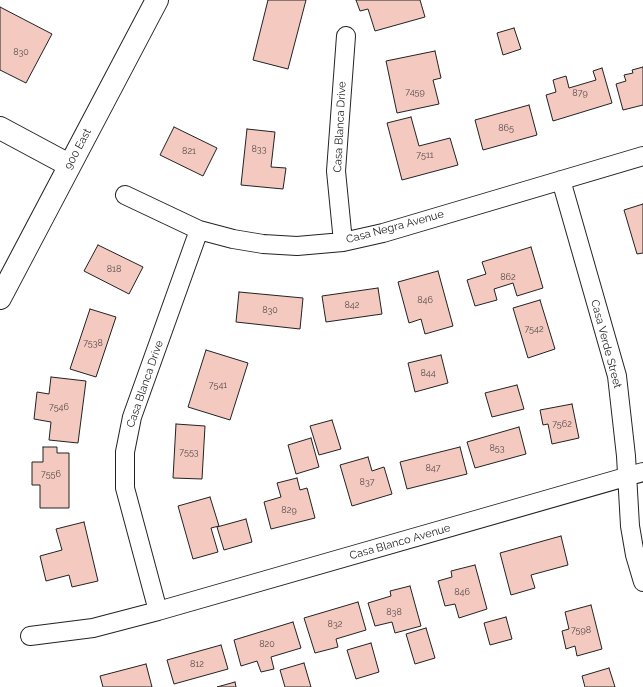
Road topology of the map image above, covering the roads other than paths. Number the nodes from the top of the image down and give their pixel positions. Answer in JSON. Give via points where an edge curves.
{"nodes":[{"id":1,"x":156,"y":0,"type":"edge"},
{"id":2,"x":346,"y":36,"type":"dead end"},
{"id":3,"x":0,"y":128,"type":"edge"},
{"id":4,"x":643,"y":156,"type":"edge"},
{"id":5,"x":69,"y":165,"type":"junction"},
{"id":6,"x":561,"y":180,"type":"junction"},
{"id":7,"x":125,"y":195,"type":"dead end"},
{"id":8,"x":200,"y":230,"type":"junction"},
{"id":9,"x":343,"y":242,"type":"junction"},
{"id":10,"x":0,"y":298,"type":"edge"},
{"id":11,"x":635,"y":474,"type":"edge"},
{"id":12,"x":643,"y":582,"type":"edge"},
{"id":13,"x":158,"y":611,"type":"junction"},
{"id":14,"x":30,"y":636,"type":"dead end"}],
"edges":[{"from":1,"to":5,"type":"main road","name":"900 East"},
{"from":2,"to":9,"type":"street","name":"Casa Blanca Drive","via":[[336,171]]},
{"from":3,"to":5,"type":"main road"},
{"from":4,"to":6,"type":"street","name":"Casa Negra Avenue"},
{"from":5,"to":10,"type":"main road","name":"900 East"},
{"from":6,"to":9,"type":"street","name":"Casa Negra Avenue","via":[[383,233]]},
{"from":6,"to":11,"type":"street","name":"Casa Verde Street","via":[[617,376]]},
{"from":7,"to":8,"type":"street","name":"Casa Negra Avenue"},
{"from":8,"to":9,"type":"street","name":"Casa Negra Avenue","via":[[263,244],[297,246]]},
{"from":8,"to":13,"type":"street","name":"Casa Blanca Drive","via":[[132,417],[125,452],[125,488]]},
{"from":11,"to":12,"type":"street","name":"Casa Verde Street","via":[[630,526]]},
{"from":11,"to":13,"type":"street","name":"Casa Blanco Avenue"},
{"from":13,"to":14,"type":"street","name":"Casa Blanco Avenue","via":[[93,628]]}]}
